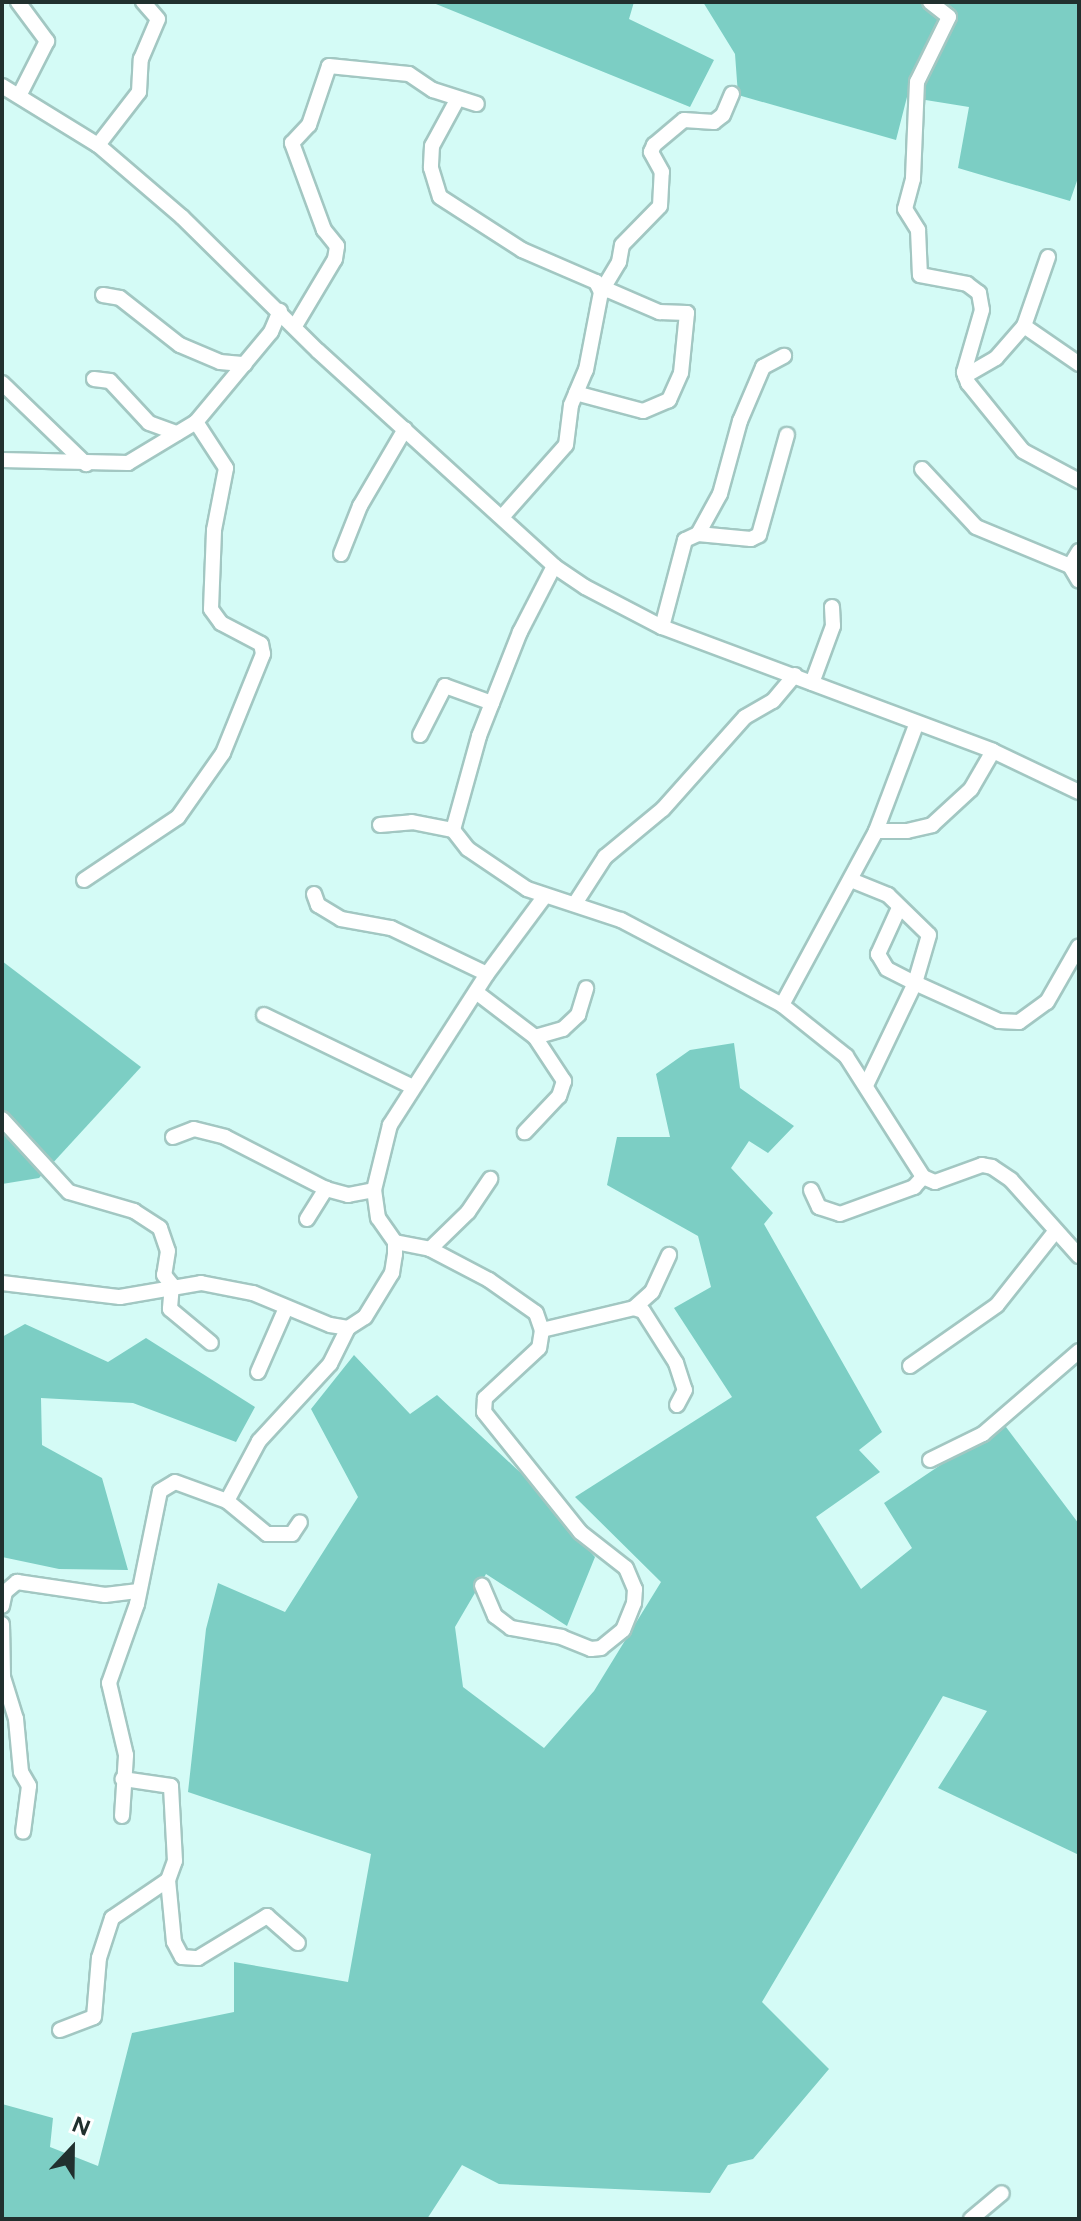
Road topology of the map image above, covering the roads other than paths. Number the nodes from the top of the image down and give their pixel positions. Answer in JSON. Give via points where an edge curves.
{"nodes":[{"id":1,"x":18,"y":2,"type":"edge"},
{"id":2,"x":143,"y":2,"type":"edge"},
{"id":3,"x":930,"y":2,"type":"edge"},
{"id":4,"x":2,"y":86,"type":"edge"},
{"id":5,"x":20,"y":94,"type":"junction"},
{"id":6,"x":732,"y":94,"type":"dead end"},
{"id":7,"x":457,"y":100,"type":"junction"},
{"id":8,"x":477,"y":104,"type":"dead end"},
{"id":9,"x":98,"y":145,"type":"junction"},
{"id":10,"x":1048,"y":257,"type":"dead end"},
{"id":11,"x":601,"y":292,"type":"junction"},
{"id":12,"x":103,"y":295,"type":"dead end"},
{"id":13,"x":280,"y":311,"type":"junction"},
{"id":14,"x":295,"y":326,"type":"junction"},
{"id":15,"x":1024,"y":326,"type":"junction"},
{"id":16,"x":784,"y":356,"type":"dead end"},
{"id":17,"x":245,"y":364,"type":"junction"},
{"id":18,"x":1079,"y":364,"type":"edge"},
{"id":19,"x":965,"y":376,"type":"junction"},
{"id":20,"x":94,"y":379,"type":"dead end"},
{"id":21,"x":2,"y":383,"type":"edge"},
{"id":22,"x":576,"y":393,"type":"junction"},
{"id":23,"x":196,"y":422,"type":"junction"},
{"id":24,"x":405,"y":429,"type":"junction"},
{"id":25,"x":177,"y":433,"type":"junction"},
{"id":26,"x":787,"y":435,"type":"dead end"},
{"id":27,"x":2,"y":460,"type":"edge"},
{"id":28,"x":86,"y":464,"type":"junction"},
{"id":29,"x":922,"y":469,"type":"dead end"},
{"id":30,"x":1079,"y":481,"type":"edge"},
{"id":31,"x":502,"y":517,"type":"junction"},
{"id":32,"x":698,"y":534,"type":"junction"},
{"id":33,"x":1079,"y":551,"type":"edge"},
{"id":34,"x":341,"y":554,"type":"dead end"},
{"id":35,"x":554,"y":566,"type":"junction"},
{"id":36,"x":1070,"y":566,"type":"junction"},
{"id":37,"x":1079,"y":581,"type":"edge"},
{"id":38,"x":832,"y":607,"type":"dead end"},
{"id":39,"x":662,"y":627,"type":"junction"},
{"id":40,"x":795,"y":675,"type":"junction"},
{"id":41,"x":812,"y":683,"type":"junction"},
{"id":42,"x":492,"y":703,"type":"junction"},
{"id":43,"x":916,"y":725,"type":"junction"},
{"id":44,"x":420,"y":735,"type":"dead end"},
{"id":45,"x":993,"y":751,"type":"junction"},
{"id":46,"x":1079,"y":792,"type":"edge"},
{"id":47,"x":380,"y":825,"type":"dead end"},
{"id":48,"x":453,"y":830,"type":"junction"},
{"id":49,"x":876,"y":831,"type":"junction"},
{"id":50,"x":84,"y":880,"type":"dead end"},
{"id":51,"x":851,"y":880,"type":"junction"},
{"id":52,"x":314,"y":894,"type":"dead end"},
{"id":53,"x":545,"y":896,"type":"junction"},
{"id":54,"x":576,"y":902,"type":"junction"},
{"id":55,"x":899,"y":908,"type":"junction"},
{"id":56,"x":1079,"y":946,"type":"edge"},
{"id":57,"x":487,"y":974,"type":"junction"},
{"id":58,"x":915,"y":983,"type":"junction"},
{"id":59,"x":586,"y":988,"type":"dead end"},
{"id":60,"x":476,"y":992,"type":"junction"},
{"id":61,"x":782,"y":1005,"type":"junction"},
{"id":62,"x":264,"y":1015,"type":"dead end"},
{"id":63,"x":535,"y":1037,"type":"junction"},
{"id":64,"x":867,"y":1083,"type":"junction"},
{"id":65,"x":413,"y":1087,"type":"junction"},
{"id":66,"x":2,"y":1119,"type":"edge"},
{"id":67,"x":525,"y":1132,"type":"dead end"},
{"id":68,"x":173,"y":1137,"type":"dead end"},
{"id":69,"x":923,"y":1177,"type":"junction"},
{"id":70,"x":490,"y":1179,"type":"dead end"},
{"id":71,"x":326,"y":1189,"type":"junction"},
{"id":72,"x":374,"y":1190,"type":"junction"},
{"id":73,"x":811,"y":1190,"type":"dead end"},
{"id":74,"x":307,"y":1219,"type":"dead end"},
{"id":75,"x":1054,"y":1233,"type":"junction"},
{"id":76,"x":395,"y":1242,"type":"junction"},
{"id":77,"x":430,"y":1249,"type":"junction"},
{"id":78,"x":669,"y":1255,"type":"dead end"},
{"id":79,"x":1079,"y":1256,"type":"edge"},
{"id":80,"x":2,"y":1283,"type":"edge"},
{"id":81,"x":172,"y":1285,"type":"junction"},
{"id":82,"x":286,"y":1308,"type":"junction"},
{"id":83,"x":634,"y":1308,"type":"junction"},
{"id":84,"x":348,"y":1328,"type":"junction"},
{"id":85,"x":542,"y":1330,"type":"junction"},
{"id":86,"x":211,"y":1343,"type":"dead end"},
{"id":87,"x":1079,"y":1351,"type":"edge"},
{"id":88,"x":910,"y":1366,"type":"dead end"},
{"id":89,"x":258,"y":1372,"type":"dead end"},
{"id":90,"x":677,"y":1405,"type":"dead end"},
{"id":91,"x":930,"y":1460,"type":"dead end"},
{"id":92,"x":227,"y":1501,"type":"junction"},
{"id":93,"x":300,"y":1522,"type":"dead end"},
{"id":94,"x":482,"y":1586,"type":"dead end"},
{"id":95,"x":139,"y":1591,"type":"junction"},
{"id":96,"x":2,"y":1606,"type":"edge"},
{"id":97,"x":2,"y":1624,"type":"edge"},
{"id":98,"x":123,"y":1779,"type":"junction"},
{"id":99,"x":122,"y":1816,"type":"dead end"},
{"id":100,"x":23,"y":1832,"type":"dead end"},
{"id":101,"x":168,"y":1880,"type":"junction"},
{"id":102,"x":298,"y":1943,"type":"dead end"},
{"id":103,"x":60,"y":2030,"type":"dead end"},
{"id":104,"x":1002,"y":2193,"type":"dead end"},
{"id":105,"x":971,"y":2219,"type":"edge"}],
"edges":[{"from":1,"to":5,"type":"street","via":[[47,41]]},
{"from":2,"to":9,"type":"street","via":[[158,19],[141,59],[139,92]]},
{"from":3,"to":19,"type":"street","via":[[949,17],[917,82],[913,179],[905,209],[918,230],[920,275],[967,284],[979,293],[982,310]]},
{"from":4,"to":5,"type":"street"},
{"from":5,"to":9,"type":"street"},
{"from":6,"to":11,"type":"street","via":[[714,122],[684,120],[654,145],[651,152],[662,172],[660,206],[622,245],[619,262]]},
{"from":7,"to":8,"type":"street"},
{"from":7,"to":11,"type":"street","via":[[432,146],[431,168],[440,197],[522,250],[596,282]]},
{"from":7,"to":14,"type":"street","via":[[409,74],[329,66],[309,125],[292,143],[324,230],[337,246],[335,259]]},
{"from":9,"to":13,"type":"street"},
{"from":10,"to":15,"type":"street"},
{"from":11,"to":22,"type":"street"},
{"from":11,"to":22,"type":"street","via":[[608,290],[659,312],[687,313],[681,373],[669,400],[643,411]]},
{"from":12,"to":17,"type":"street","via":[[120,298],[180,345],[220,362]]},
{"from":13,"to":14,"type":"street"},
{"from":13,"to":17,"type":"street"},
{"from":14,"to":24,"type":"street"},
{"from":15,"to":18,"type":"street"},
{"from":15,"to":19,"type":"street","via":[[996,358]]},
{"from":16,"to":32,"type":"street","via":[[763,367],[740,421],[720,494]]},
{"from":17,"to":23,"type":"street"},
{"from":19,"to":30,"type":"street","via":[[1023,451]]},
{"from":20,"to":25,"type":"street","via":[[110,381],[149,423]]},
{"from":21,"to":28,"type":"street"},
{"from":22,"to":31,"type":"street","via":[[566,445]]},
{"from":23,"to":25,"type":"street"},
{"from":23,"to":50,"type":"street","via":[[226,468],[214,530],[211,609],[221,623],[261,644],[263,654],[223,753],[178,817]]},
{"from":24,"to":31,"type":"street"},
{"from":24,"to":34,"type":"street","via":[[360,506]]},
{"from":25,"to":28,"type":"street","via":[[128,463]]},
{"from":26,"to":32,"type":"street","via":[[759,535],[751,539]]},
{"from":27,"to":28,"type":"street"},
{"from":29,"to":36,"type":"street","via":[[976,527]]},
{"from":31,"to":35,"type":"street"},
{"from":32,"to":39,"type":"street","via":[[685,540]]},
{"from":33,"to":36,"type":"street"},
{"from":35,"to":39,"type":"street","via":[[628,613]]},
{"from":35,"to":42,"type":"street"},
{"from":36,"to":37,"type":"street"},
{"from":38,"to":41,"type":"street","via":[[833,626]]},
{"from":39,"to":40,"type":"street"},
{"from":40,"to":41,"type":"street"},
{"from":40,"to":54,"type":"street","via":[[773,701],[745,717],[663,809],[605,857]]},
{"from":41,"to":43,"type":"street"},
{"from":42,"to":44,"type":"street","via":[[445,686]]},
{"from":42,"to":48,"type":"street"},
{"from":43,"to":45,"type":"street"},
{"from":43,"to":49,"type":"street"},
{"from":45,"to":46,"type":"street"},
{"from":45,"to":49,"type":"street","via":[[971,789],[932,825]]},
{"from":47,"to":48,"type":"street","via":[[392,821]]},
{"from":48,"to":53,"type":"street","via":[[502,875]]},
{"from":49,"to":51,"type":"street"},
{"from":51,"to":55,"type":"street","via":[[888,895]]},
{"from":51,"to":61,"type":"street"},
{"from":52,"to":57,"type":"street","via":[[318,905],[341,919],[391,928]]},
{"from":53,"to":54,"type":"street"},
{"from":53,"to":57,"type":"street"},
{"from":54,"to":61,"type":"street"},
{"from":55,"to":58,"type":"street","via":[[929,935]]},
{"from":55,"to":58,"type":"street","via":[[878,954],[887,969]]},
{"from":56,"to":58,"type":"street","via":[[1047,1002],[1019,1022],[999,1021]]},
{"from":57,"to":60,"type":"street"},
{"from":58,"to":64,"type":"street"},
{"from":59,"to":63,"type":"street","via":[[578,1015],[563,1029]]},
{"from":60,"to":63,"type":"street"},
{"from":60,"to":65,"type":"street"},
{"from":61,"to":64,"type":"street","via":[[846,1056]]},
{"from":62,"to":65,"type":"street"},
{"from":63,"to":67,"type":"street","via":[[564,1081],[559,1096]]},
{"from":64,"to":69,"type":"street"},
{"from":65,"to":72,"type":"street","via":[[390,1125]]},
{"from":66,"to":81,"type":"street","via":[[69,1192],[134,1211],[160,1228],[168,1251],[164,1275]]},
{"from":68,"to":71,"type":"street","via":[[194,1129],[225,1137]]},
{"from":69,"to":73,"type":"street","via":[[914,1187],[840,1214],[819,1207]]},
{"from":69,"to":75,"type":"street","via":[[935,1182],[982,1165],[992,1167],[1011,1180]]},
{"from":70,"to":77,"type":"street","via":[[468,1212]]},
{"from":71,"to":72,"type":"street","via":[[348,1195]]},
{"from":71,"to":74,"type":"street"},
{"from":72,"to":76,"type":"street","via":[[378,1218]]},
{"from":75,"to":79,"type":"street"},
{"from":75,"to":88,"type":"street","via":[[997,1305]]},
{"from":76,"to":77,"type":"street"},
{"from":76,"to":84,"type":"street","via":[[392,1273],[381,1295],[365,1317]]},
{"from":77,"to":85,"type":"street","via":[[515,1296],[536,1313]]},
{"from":78,"to":83,"type":"street","via":[[652,1292]]},
{"from":80,"to":81,"type":"street","via":[[120,1297]]},
{"from":81,"to":82,"type":"street","via":[[201,1283],[253,1293]]},
{"from":81,"to":86,"type":"street","via":[[170,1309]]},
{"from":82,"to":84,"type":"street","via":[[313,1321]]},
{"from":82,"to":89,"type":"street"},
{"from":83,"to":85,"type":"street"},
{"from":83,"to":90,"type":"street","via":[[654,1323],[676,1363],[685,1390]]},
{"from":84,"to":92,"type":"street","via":[[330,1364],[259,1441]]},
{"from":85,"to":94,"type":"street","via":[[534,1357],[485,1398],[484,1412],[580,1532],[626,1568],[635,1589],[634,1603],[623,1630],[601,1648],[591,1649],[562,1637],[511,1628],[495,1616]]},
{"from":87,"to":91,"type":"street","via":[[983,1434]]},
{"from":92,"to":93,"type":"street","via":[[263,1540],[292,1534]]},
{"from":92,"to":95,"type":"street","via":[[175,1482],[160,1491]]},
{"from":95,"to":96,"type":"street","via":[[105,1595],[17,1582],[5,1592]]},
{"from":95,"to":98,"type":"street","via":[[109,1683],[126,1755]]},
{"from":97,"to":100,"type":"street","via":[[3,1677],[16,1719],[21,1772],[29,1786]]},
{"from":98,"to":99,"type":"street"},
{"from":98,"to":101,"type":"street","via":[[171,1786],[177,1849]]},
{"from":101,"to":102,"type":"street","via":[[174,1942],[182,1957],[198,1958],[267,1916]]},
{"from":101,"to":103,"type":"street","via":[[112,1918],[99,1958],[94,2017]]},
{"from":104,"to":105,"type":"street"}]}
